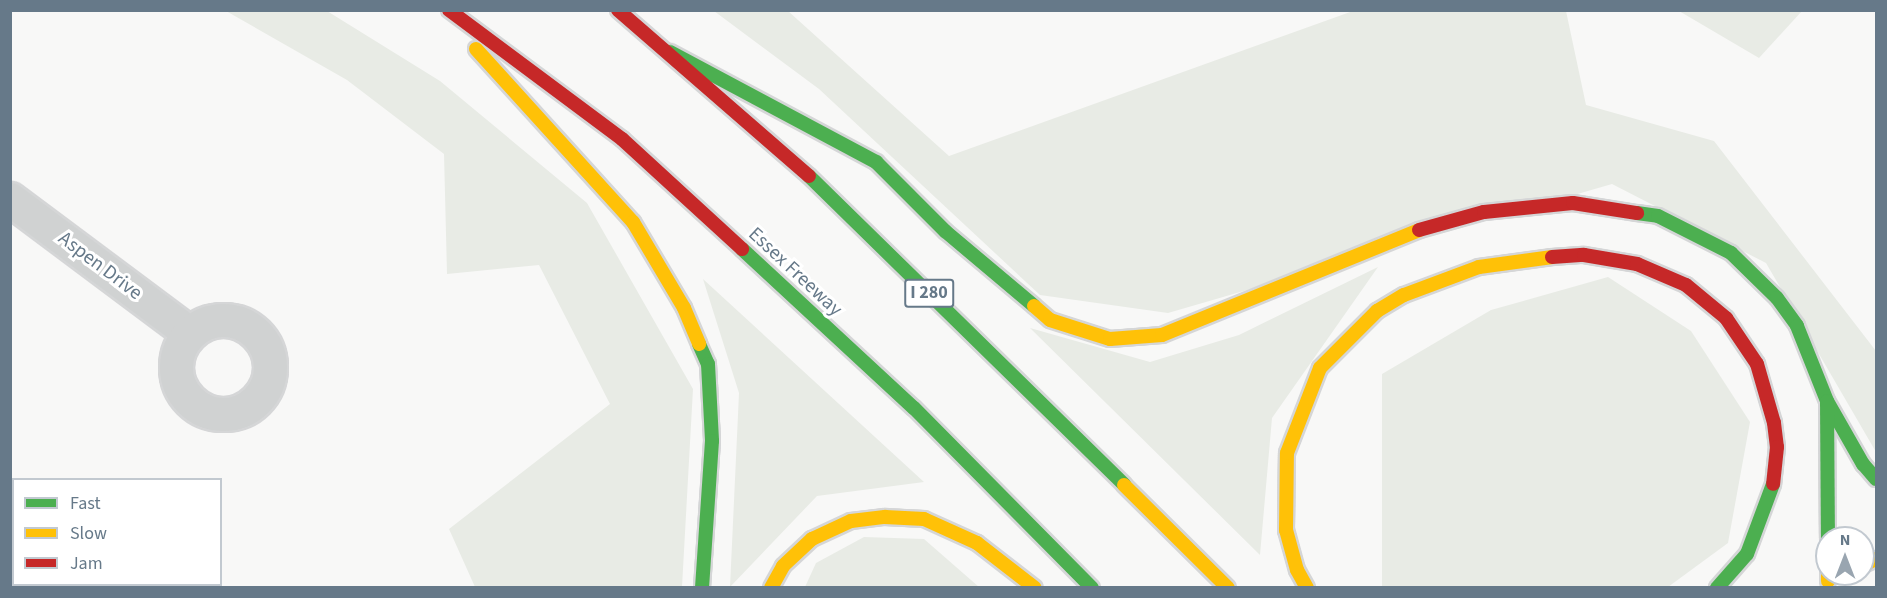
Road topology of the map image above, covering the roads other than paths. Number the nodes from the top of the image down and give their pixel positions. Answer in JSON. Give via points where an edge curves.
{"nodes":[{"id":1,"x":441,"y":10,"type":"edge"},
{"id":2,"x":449,"y":10,"type":"edge"},
{"id":3,"x":618,"y":10,"type":"edge"},
{"id":4,"x":670,"y":52,"type":"junction"},
{"id":5,"x":10,"y":199,"type":"edge"},
{"id":6,"x":189,"y":333,"type":"dead end"},
{"id":7,"x":1827,"y":401,"type":"junction"},
{"id":8,"x":1876,"y":479,"type":"edge"},
{"id":9,"x":1828,"y":526,"type":"edge"},
{"id":10,"x":702,"y":588,"type":"edge"},
{"id":11,"x":771,"y":588,"type":"edge"},
{"id":12,"x":1035,"y":588,"type":"edge"},
{"id":13,"x":1092,"y":588,"type":"edge"},
{"id":14,"x":1228,"y":588,"type":"edge"},
{"id":15,"x":1307,"y":588,"type":"edge"},
{"id":16,"x":1717,"y":588,"type":"edge"}],
"edges":[{"from":1,"to":10,"type":"main road","via":[[633,222],[684,308],[708,364],[712,441]]},
{"from":2,"to":13,"type":"main road","name":"Essex Freeway","via":[[622,139],[914,408]]},
{"from":3,"to":4,"type":"main road","number":"I 280"},
{"from":4,"to":7,"type":"main road","via":[[876,162],[945,231],[1050,321],[1110,339],[1162,335],[1434,224],[1534,204],[1573,202],[1658,216],[1731,253],[1754,273],[1797,326]]},
{"from":4,"to":14,"type":"main road","number":"I 280","via":[[825,190]]},
{"from":5,"to":6,"type":"street","name":"Aspen Drive"},
{"from":7,"to":8,"type":"main road","via":[[1863,464]]},
{"from":7,"to":9,"type":"main road"},
{"from":11,"to":12,"type":"main road","via":[[783,566],[812,539],[851,521],[885,518],[924,519],[977,543]]},
{"from":15,"to":16,"type":"main road","via":[[1297,570],[1286,530],[1287,453],[1307,395],[1327,360],[1377,311],[1434,282],[1479,267],[1526,258],[1584,255],[1637,264],[1686,285],[1726,318],[1757,364],[1777,447],[1772,493],[1746,554]]}]}
